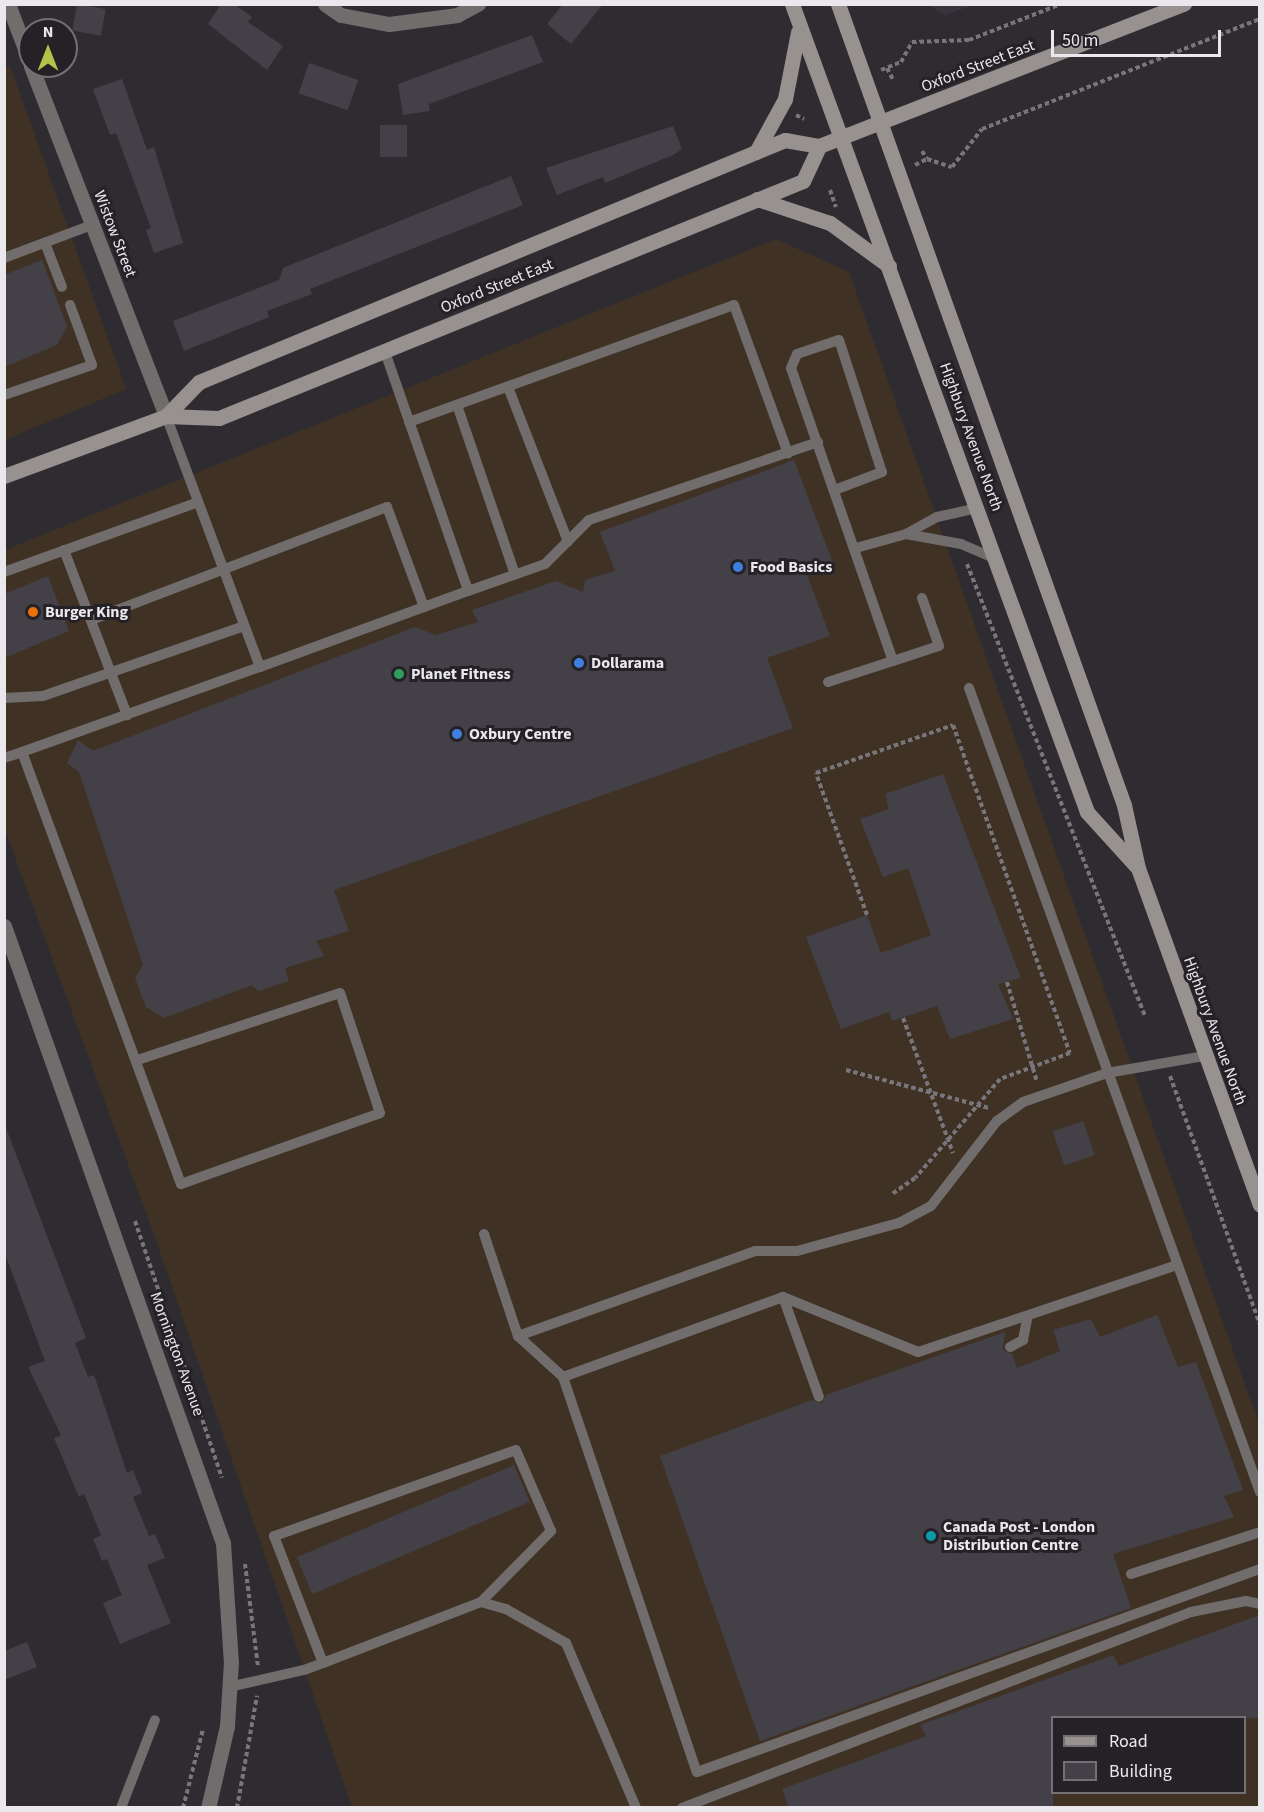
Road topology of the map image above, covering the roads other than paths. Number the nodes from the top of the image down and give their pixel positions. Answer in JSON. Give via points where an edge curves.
{"nodes":[{"id":1,"x":8,"y":4,"type":"edge"},
{"id":2,"x":325,"y":4,"type":"edge"},
{"id":3,"x":478,"y":4,"type":"edge"},
{"id":4,"x":792,"y":4,"type":"edge"},
{"id":5,"x":838,"y":4,"type":"edge"},
{"id":6,"x":1184,"y":4,"type":"edge"},
{"id":7,"x":798,"y":23,"type":"junction"},
{"id":8,"x":18,"y":30,"type":"edge"},
{"id":9,"x":36,"y":78,"type":"edge"},
{"id":10,"x":879,"y":123,"type":"junction"},
{"id":11,"x":840,"y":139,"type":"junction"},
{"id":12,"x":819,"y":146,"type":"junction"},
{"id":13,"x":756,"y":152,"type":"junction"},
{"id":14,"x":757,"y":198,"type":"junction"},
{"id":15,"x":92,"y":225,"type":"junction"},
{"id":16,"x":45,"y":243,"type":"junction"},
{"id":17,"x":4,"y":258,"type":"edge"},
{"id":18,"x":890,"y":267,"type":"junction"},
{"id":19,"x":62,"y":287,"type":"dead end"},
{"id":20,"x":70,"y":305,"type":"dead end"},
{"id":21,"x":385,"y":352,"type":"junction"},
{"id":22,"x":508,"y":387,"type":"junction"},
{"id":23,"x":4,"y":395,"type":"edge"},
{"id":24,"x":457,"y":405,"type":"junction"},
{"id":25,"x":166,"y":416,"type":"junction"},
{"id":26,"x":409,"y":422,"type":"junction"},
{"id":27,"x":818,"y":442,"type":"junction"},
{"id":28,"x":788,"y":453,"type":"junction"},
{"id":29,"x":4,"y":476,"type":"edge"},
{"id":30,"x":837,"y":489,"type":"junction"},
{"id":31,"x":198,"y":502,"type":"junction"},
{"id":32,"x":978,"y":508,"type":"junction"},
{"id":33,"x":906,"y":534,"type":"junction"},
{"id":34,"x":568,"y":542,"type":"junction"},
{"id":35,"x":856,"y":548,"type":"junction"},
{"id":36,"x":63,"y":550,"type":"junction"},
{"id":37,"x":994,"y":558,"type":"junction"},
{"id":38,"x":224,"y":570,"type":"junction"},
{"id":39,"x":4,"y":572,"type":"edge"},
{"id":40,"x":515,"y":574,"type":"junction"},
{"id":41,"x":468,"y":591,"type":"junction"},
{"id":42,"x":922,"y":598,"type":"dead end"},
{"id":43,"x":424,"y":607,"type":"junction"},
{"id":44,"x":91,"y":620,"type":"junction"},
{"id":45,"x":244,"y":626,"type":"junction"},
{"id":46,"x":893,"y":662,"type":"junction"},
{"id":47,"x":260,"y":668,"type":"junction"},
{"id":48,"x":110,"y":672,"type":"junction"},
{"id":49,"x":828,"y":682,"type":"dead end"},
{"id":50,"x":969,"y":688,"type":"dead end"},
{"id":51,"x":4,"y":698,"type":"edge"},
{"id":52,"x":127,"y":715,"type":"junction"},
{"id":53,"x":22,"y":752,"type":"junction"},
{"id":54,"x":4,"y":758,"type":"edge"},
{"id":55,"x":1138,"y":868,"type":"junction"},
{"id":56,"x":4,"y":926,"type":"edge"},
{"id":57,"x":1204,"y":1056,"type":"junction"},
{"id":58,"x":137,"y":1060,"type":"junction"},
{"id":59,"x":1107,"y":1073,"type":"junction"},
{"id":60,"x":1260,"y":1205,"type":"edge"},
{"id":61,"x":484,"y":1234,"type":"dead end"},
{"id":62,"x":1177,"y":1265,"type":"junction"},
{"id":63,"x":783,"y":1298,"type":"junction"},
{"id":64,"x":1028,"y":1315,"type":"junction"},
{"id":65,"x":518,"y":1336,"type":"junction"},
{"id":66,"x":1010,"y":1347,"type":"dead end"},
{"id":67,"x":563,"y":1377,"type":"junction"},
{"id":68,"x":819,"y":1397,"type":"dead end"},
{"id":69,"x":1260,"y":1492,"type":"edge"},
{"id":70,"x":1260,"y":1532,"type":"edge"},
{"id":71,"x":1260,"y":1569,"type":"edge"},
{"id":72,"x":1131,"y":1574,"type":"dead end"},
{"id":73,"x":481,"y":1602,"type":"junction"},
{"id":74,"x":1260,"y":1604,"type":"edge"},
{"id":75,"x":323,"y":1663,"type":"junction"},
{"id":76,"x":229,"y":1687,"type":"junction"},
{"id":77,"x":156,"y":1720,"type":"dead end"},
{"id":78,"x":121,"y":1808,"type":"edge"},
{"id":79,"x":208,"y":1808,"type":"edge"},
{"id":80,"x":636,"y":1808,"type":"edge"},
{"id":81,"x":682,"y":1808,"type":"edge"}],
"edges":[{"from":1,"to":8,"type":"street","name":"Wistow Street"},
{"from":2,"to":3,"type":"street","via":[[341,15],[389,24],[457,15]]},
{"from":4,"to":7,"type":"main road","name":"Highbury Avenue North"},
{"from":5,"to":10,"type":"main road","name":"Highbury Avenue North"},
{"from":6,"to":10,"type":"main road","name":"Oxford Street East"},
{"from":7,"to":11,"type":"main road","name":"Highbury Avenue North"},
{"from":7,"to":13,"type":"main road","via":[[792,78]]},
{"from":9,"to":15,"type":"street","name":"Wistow Street"},
{"from":10,"to":11,"type":"main road","name":"Oxford Street East"},
{"from":10,"to":55,"type":"main road","name":"Highbury Avenue North","via":[[1124,805]]},
{"from":11,"to":12,"type":"main road","name":"Oxford Street East"},
{"from":11,"to":18,"type":"main road","name":"Highbury Avenue North"},
{"from":12,"to":13,"type":"main road","name":"Oxford Street East","via":[[785,140]]},
{"from":12,"to":14,"type":"main road","name":"Oxford Street East","via":[[803,181]]},
{"from":13,"to":25,"type":"main road","name":"Oxford Street East","via":[[199,382]]},
{"from":14,"to":18,"type":"main road","via":[[830,223]]},
{"from":14,"to":21,"type":"main road","name":"Oxford Street East"},
{"from":15,"to":16,"type":"lane"},
{"from":15,"to":25,"type":"street","name":"Wistow Street"},
{"from":16,"to":17,"type":"lane"},
{"from":16,"to":19,"type":"lane"},
{"from":18,"to":32,"type":"main road","name":"Highbury Avenue North"},
{"from":20,"to":23,"type":"lane","via":[[92,365]]},
{"from":21,"to":25,"type":"main road","name":"Oxford Street East","via":[[219,418]]},
{"from":21,"to":26,"type":"lane"},
{"from":22,"to":24,"type":"lane"},
{"from":22,"to":28,"type":"lane","via":[[734,305]]},
{"from":22,"to":34,"type":"lane"},
{"from":24,"to":26,"type":"lane"},
{"from":24,"to":40,"type":"lane"},
{"from":25,"to":29,"type":"main road","name":"Oxford Street East"},
{"from":25,"to":31,"type":"lane"},
{"from":26,"to":41,"type":"lane"},
{"from":27,"to":28,"type":"lane"},
{"from":27,"to":30,"type":"lane"},
{"from":27,"to":30,"type":"lane","via":[[791,368],[796,354],[839,340],[882,472]]},
{"from":28,"to":34,"type":"lane","via":[[590,520]]},
{"from":30,"to":35,"type":"lane"},
{"from":31,"to":36,"type":"lane"},
{"from":31,"to":38,"type":"lane"},
{"from":32,"to":33,"type":"lane","via":[[937,517]]},
{"from":32,"to":37,"type":"main road","name":"Highbury Avenue North"},
{"from":33,"to":35,"type":"lane"},
{"from":33,"to":37,"type":"lane","via":[[961,544]]},
{"from":34,"to":40,"type":"lane","via":[[545,564]]},
{"from":35,"to":46,"type":"lane"},
{"from":36,"to":39,"type":"lane"},
{"from":36,"to":44,"type":"lane"},
{"from":37,"to":55,"type":"main road","name":"Highbury Avenue North","via":[[1087,812]]},
{"from":38,"to":43,"type":"lane","via":[[387,507]]},
{"from":38,"to":44,"type":"lane"},
{"from":38,"to":45,"type":"lane"},
{"from":40,"to":41,"type":"lane"},
{"from":41,"to":43,"type":"lane"},
{"from":42,"to":46,"type":"lane","via":[[939,646]]},
{"from":43,"to":47,"type":"lane"},
{"from":44,"to":48,"type":"lane"},
{"from":45,"to":47,"type":"lane"},
{"from":45,"to":48,"type":"lane"},
{"from":46,"to":49,"type":"lane"},
{"from":47,"to":52,"type":"lane"},
{"from":48,"to":51,"type":"lane","via":[[43,696]]},
{"from":48,"to":52,"type":"lane"},
{"from":50,"to":59,"type":"lane"},
{"from":52,"to":53,"type":"lane"},
{"from":53,"to":54,"type":"lane"},
{"from":53,"to":58,"type":"lane"},
{"from":55,"to":57,"type":"main road","name":"Highbury Avenue North"},
{"from":56,"to":76,"type":"street","name":"Mornington Avenue","via":[[223,1543]]},
{"from":57,"to":59,"type":"lane"},
{"from":57,"to":60,"type":"main road","name":"Highbury Avenue North"},
{"from":58,"to":58,"type":"lane","via":[[340,993],[380,1113],[181,1184]]},
{"from":59,"to":62,"type":"lane"},
{"from":59,"to":65,"type":"lane","via":[[1023,1102],[997,1121],[932,1206],[899,1223],[797,1251],[755,1251]]},
{"from":61,"to":65,"type":"lane"},
{"from":62,"to":64,"type":"lane"},
{"from":62,"to":69,"type":"lane"},
{"from":63,"to":64,"type":"lane","via":[[918,1352]]},
{"from":63,"to":67,"type":"lane"},
{"from":63,"to":68,"type":"lane"},
{"from":64,"to":66,"type":"lane","via":[[1023,1340]]},
{"from":65,"to":67,"type":"lane"},
{"from":67,"to":71,"type":"lane","via":[[697,1772]]},
{"from":70,"to":72,"type":"lane"},
{"from":73,"to":75,"type":"lane"},
{"from":73,"to":75,"type":"lane","via":[[551,1531],[516,1450],[274,1536]]},
{"from":73,"to":80,"type":"lane","via":[[506,1609],[566,1643]]},
{"from":74,"to":81,"type":"lane","via":[[1246,1601],[1191,1612]]},
{"from":75,"to":76,"type":"lane"},
{"from":76,"to":79,"type":"street","name":"Mornington Avenue"},
{"from":77,"to":78,"type":"lane"}]}
